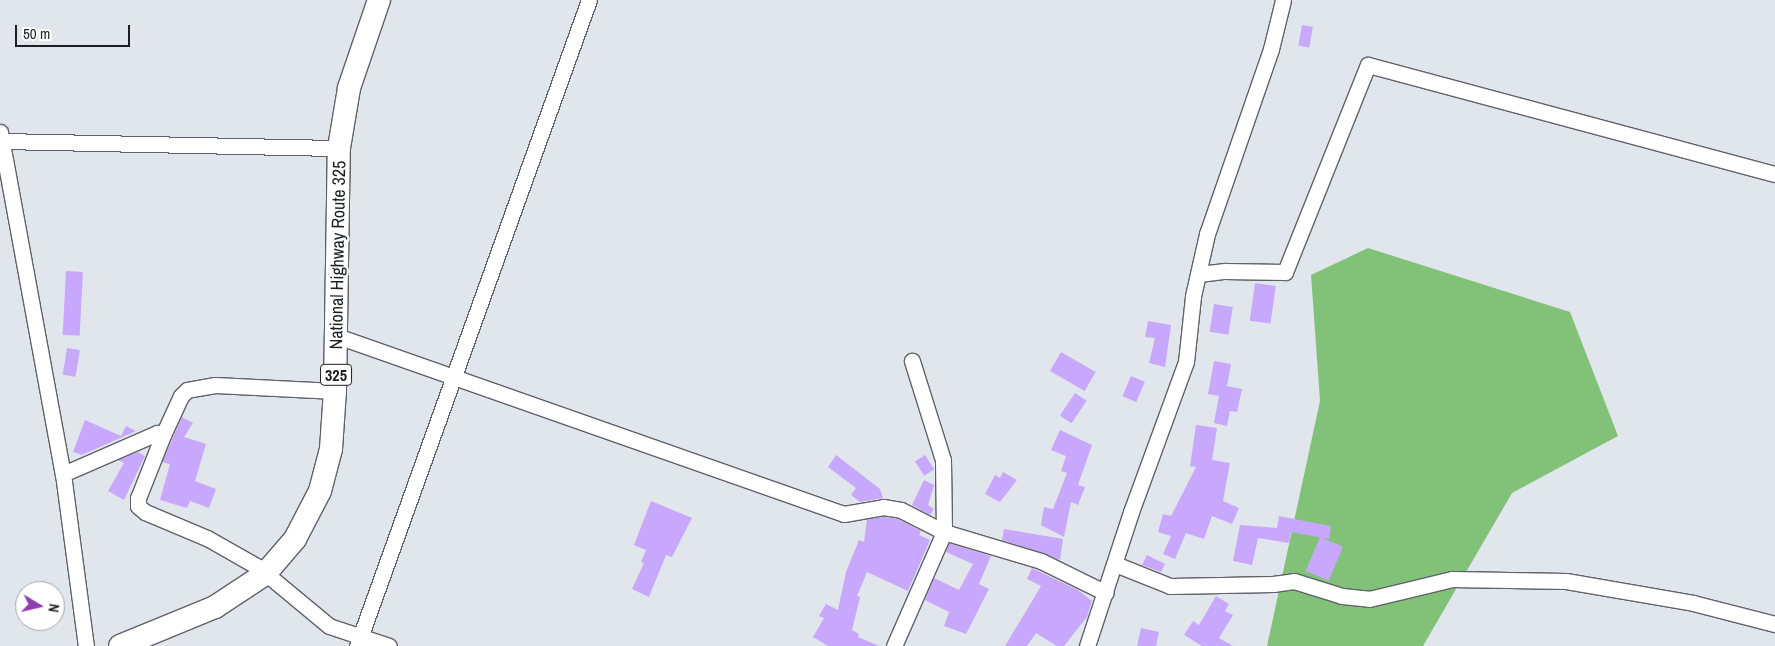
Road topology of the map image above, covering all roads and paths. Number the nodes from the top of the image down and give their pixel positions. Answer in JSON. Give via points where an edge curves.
{"nodes":[{"id":1,"x":379,"y":0,"type":"edge"},
{"id":2,"x":589,"y":0,"type":"edge"},
{"id":3,"x":1283,"y":0,"type":"edge"},
{"id":4,"x":1,"y":137,"type":"edge"},
{"id":5,"x":339,"y":148,"type":"junction"},
{"id":6,"x":1775,"y":174,"type":"edge"},
{"id":7,"x":1199,"y":274,"type":"junction"},
{"id":8,"x":337,"y":336,"type":"junction"},
{"id":9,"x":912,"y":361,"type":"dead end"},
{"id":10,"x":451,"y":376,"type":"junction"},
{"id":11,"x":335,"y":391,"type":"junction"},
{"id":12,"x":163,"y":436,"type":"junction"},
{"id":13,"x":63,"y":474,"type":"junction"},
{"id":14,"x":944,"y":532,"type":"junction"},
{"id":15,"x":1115,"y":564,"type":"junction"},
{"id":16,"x":265,"y":574,"type":"junction"},
{"id":17,"x":1106,"y":593,"type":"junction"},
{"id":18,"x":1775,"y":624,"type":"edge"},
{"id":19,"x":358,"y":642,"type":"edge"},
{"id":20,"x":86,"y":646,"type":"edge"},
{"id":21,"x":120,"y":646,"type":"edge"},
{"id":22,"x":389,"y":646,"type":"edge"},
{"id":23,"x":894,"y":646,"type":"edge"},
{"id":24,"x":1087,"y":646,"type":"edge"}],
"edges":[{"from":1,"to":5,"type":"highway","name":"National Highway Route 325","number":"325","via":[[349,88]]},
{"from":2,"to":10,"type":"street","via":[[516,208]]},
{"from":3,"to":7,"type":"street","via":[[1272,49],[1207,234]]},
{"from":4,"to":5,"type":"street"},
{"from":4,"to":13,"type":"street"},
{"from":5,"to":8,"type":"highway","name":"National Highway Route 325","number":"325"},
{"from":6,"to":7,"type":"street","via":[[1368,65],[1285,272]]},
{"from":7,"to":15,"type":"street","via":[[1186,362]]},
{"from":8,"to":10,"type":"street"},
{"from":8,"to":11,"type":"highway","name":"National Highway Route 325","number":"325"},
{"from":9,"to":14,"type":"street","via":[[942,454]]},
{"from":10,"to":14,"type":"street","via":[[844,514],[883,506],[900,510]]},
{"from":10,"to":19,"type":"street"},
{"from":11,"to":12,"type":"street","via":[[199,386],[181,396]]},
{"from":11,"to":16,"type":"highway","name":"National Highway Route 325","number":"325","via":[[331,450],[320,491],[295,539]]},
{"from":12,"to":13,"type":"street","via":[[156,433]]},
{"from":12,"to":16,"type":"street","via":[[138,498],[138,506],[207,538]]},
{"from":13,"to":20,"type":"street"},
{"from":14,"to":17,"type":"street","via":[[1041,562]]},
{"from":14,"to":23,"type":"street"},
{"from":15,"to":17,"type":"street"},
{"from":15,"to":18,"type":"street","via":[[1170,586],[1294,581],[1342,596],[1369,599],[1452,579],[1566,581],[1684,601]]},
{"from":16,"to":19,"type":"street","via":[[329,626]]},
{"from":16,"to":21,"type":"highway","name":"National Highway Route 325","number":"325","via":[[215,607]]},
{"from":17,"to":24,"type":"street"},
{"from":19,"to":22,"type":"street"}]}
